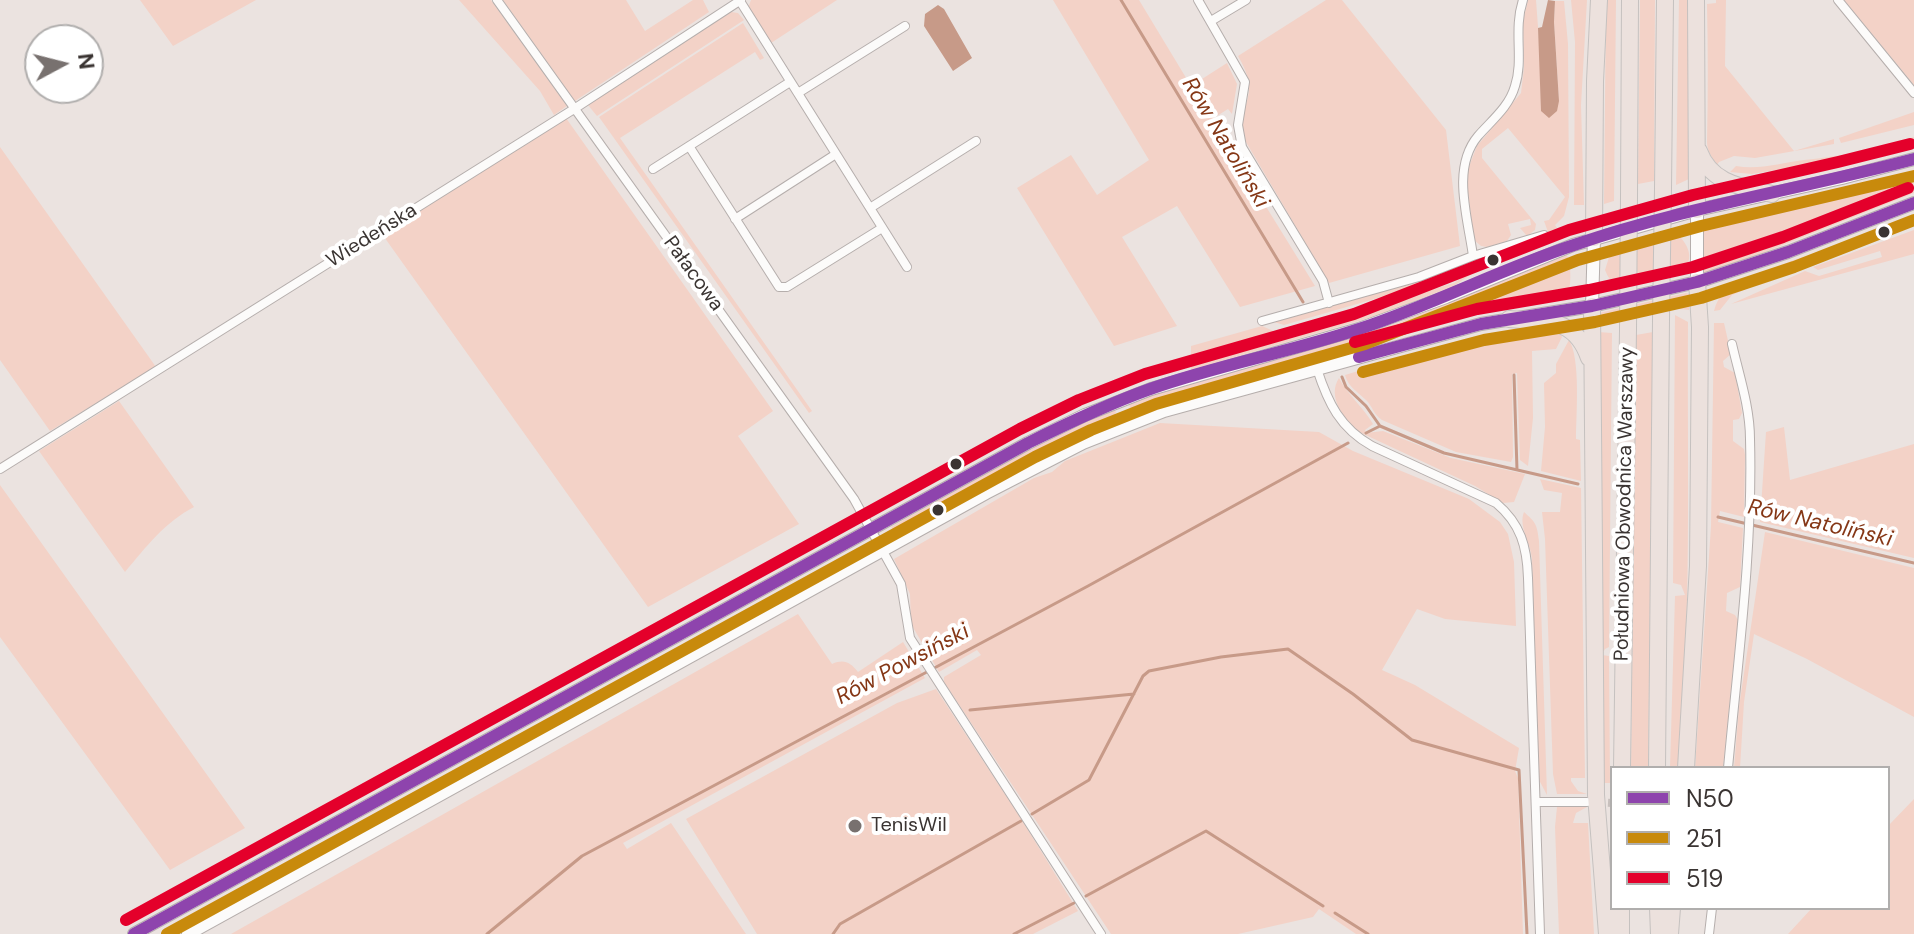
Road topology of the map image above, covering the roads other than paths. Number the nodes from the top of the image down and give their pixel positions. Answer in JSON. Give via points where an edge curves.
{"nodes":[{"id":1,"x":497,"y":0,"type":"edge"},
{"id":2,"x":740,"y":0,"type":"edge"},
{"id":3,"x":1198,"y":0,"type":"edge"},
{"id":4,"x":1246,"y":0,"type":"edge"},
{"id":5,"x":1523,"y":0,"type":"edge"},
{"id":6,"x":1599,"y":0,"type":"edge"},
{"id":7,"x":1630,"y":0,"type":"edge"},
{"id":8,"x":1665,"y":0,"type":"edge"},
{"id":9,"x":1696,"y":0,"type":"edge"},
{"id":10,"x":1838,"y":0,"type":"edge"},
{"id":11,"x":1211,"y":21,"type":"junction"},
{"id":12,"x":905,"y":26,"type":"dead end"},
{"id":13,"x":790,"y":82,"type":"junction"},
{"id":14,"x":798,"y":93,"type":"junction"},
{"id":15,"x":1914,"y":93,"type":"edge"},
{"id":16,"x":574,"y":109,"type":"junction"},
{"id":17,"x":976,"y":141,"type":"dead end"},
{"id":18,"x":689,"y":146,"type":"junction"},
{"id":19,"x":1698,"y":147,"type":"junction"},
{"id":20,"x":836,"y":154,"type":"junction"},
{"id":21,"x":1914,"y":159,"type":"edge"},
{"id":22,"x":653,"y":169,"type":"dead end"},
{"id":23,"x":1772,"y":194,"type":"junction"},
{"id":24,"x":1914,"y":203,"type":"edge"},
{"id":25,"x":870,"y":208,"type":"junction"},
{"id":26,"x":1697,"y":210,"type":"junction"},
{"id":27,"x":735,"y":219,"type":"junction"},
{"id":28,"x":882,"y":228,"type":"junction"},
{"id":29,"x":1544,"y":235,"type":"dead end"},
{"id":30,"x":1594,"y":238,"type":"junction"},
{"id":31,"x":1473,"y":256,"type":"junction"},
{"id":32,"x":907,"y":267,"type":"dead end"},
{"id":33,"x":1697,"y":282,"type":"junction"},
{"id":34,"x":1329,"y":303,"type":"junction"},
{"id":35,"x":1592,"y":306,"type":"junction"},
{"id":36,"x":1509,"y":319,"type":"junction"},
{"id":37,"x":1262,"y":321,"type":"dead end"},
{"id":38,"x":1732,"y":344,"type":"dead end"},
{"id":39,"x":1591,"y":362,"type":"junction"},
{"id":40,"x":1317,"y":369,"type":"junction"},
{"id":41,"x":1120,"y":401,"type":"junction"},
{"id":42,"x":1108,"y":431,"type":"junction"},
{"id":43,"x":0,"y":469,"type":"edge"},
{"id":44,"x":872,"y":528,"type":"junction"},
{"id":45,"x":884,"y":550,"type":"junction"},
{"id":46,"x":474,"y":748,"type":"junction"},
{"id":47,"x":1622,"y":766,"type":"edge"},
{"id":48,"x":1657,"y":766,"type":"edge"},
{"id":49,"x":1686,"y":766,"type":"edge"},
{"id":50,"x":1728,"y":766,"type":"edge"},
{"id":51,"x":467,"y":780,"type":"junction"},
{"id":52,"x":1536,"y":802,"type":"junction"},
{"id":53,"x":1587,"y":802,"type":"tunnel mouth"},
{"id":54,"x":1621,"y":910,"type":"edge"},
{"id":55,"x":1658,"y":910,"type":"edge"},
{"id":56,"x":1672,"y":910,"type":"edge"},
{"id":57,"x":1712,"y":910,"type":"edge"},
{"id":58,"x":134,"y":934,"type":"edge"},
{"id":59,"x":188,"y":934,"type":"edge"},
{"id":60,"x":1101,"y":934,"type":"edge"},
{"id":61,"x":1540,"y":934,"type":"edge"},
{"id":62,"x":1607,"y":934,"type":"edge"},
{"id":63,"x":1621,"y":934,"type":"edge"},
{"id":64,"x":1659,"y":934,"type":"edge"},
{"id":65,"x":1670,"y":934,"type":"edge"},
{"id":66,"x":1709,"y":934,"type":"edge"}],
"edges":[{"from":1,"to":16,"type":"street","name":"Pałacowa"},
{"from":2,"to":13,"type":"street"},
{"from":2,"to":16,"type":"street","name":"Wiedeńska"},
{"from":3,"to":11,"type":"street"},
{"from":4,"to":11,"type":"street"},
{"from":5,"to":31,"type":"street","via":[[1516,29],[1514,90],[1471,144],[1463,165]]},
{"from":6,"to":30,"type":"highway"},
{"from":7,"to":47,"type":"highway","name":"Południowa Obwodnica Warszawy","bridge":true},
{"from":8,"to":48,"type":"highway","name":"Południowa Obwodnica Warszawy","bridge":true},
{"from":9,"to":19,"type":"highway"},
{"from":10,"to":15,"type":"street"},
{"from":11,"to":34,"type":"street","via":[[1245,82],[1238,125],[1242,147],[1323,281]]},
{"from":12,"to":14,"type":"street"},
{"from":13,"to":14,"type":"street"},
{"from":13,"to":18,"type":"street"},
{"from":14,"to":20,"type":"street"},
{"from":16,"to":43,"type":"street","name":"Wiedeńska"},
{"from":16,"to":44,"type":"street","name":"Pałacowa"},
{"from":17,"to":25,"type":"street"},
{"from":18,"to":22,"type":"street"},
{"from":18,"to":27,"type":"street"},
{"from":19,"to":23,"type":"highway","via":[[1714,175]]},
{"from":19,"to":26,"type":"highway"},
{"from":20,"to":25,"type":"street"},
{"from":20,"to":27,"type":"street"},
{"from":21,"to":23,"type":"main road"},
{"from":23,"to":26,"type":"main road"},
{"from":24,"to":33,"type":"main road"},
{"from":25,"to":28,"type":"street"},
{"from":26,"to":30,"type":"main road"},
{"from":26,"to":33,"type":"main road"},
{"from":27,"to":28,"type":"street","via":[[777,285],[785,288]]},
{"from":28,"to":32,"type":"street"},
{"from":29,"to":31,"type":"street"},
{"from":30,"to":35,"type":"main road"},
{"from":30,"to":41,"type":"main road","via":[[1359,329]]},
{"from":31,"to":34,"type":"street"},
{"from":33,"to":35,"type":"main road"},
{"from":33,"to":49,"type":"highway","via":[[1698,566]]},
{"from":34,"to":37,"type":"street"},
{"from":35,"to":36,"type":"main road"},
{"from":35,"to":39,"type":"highway"},
{"from":36,"to":39,"type":"highway","via":[[1568,328],[1580,338]]},
{"from":36,"to":40,"type":"main road"},
{"from":38,"to":50,"type":"street","via":[[1750,438],[1746,572]]},
{"from":39,"to":62,"type":"highway","via":[[1596,795]]},
{"from":40,"to":42,"type":"main road"},
{"from":40,"to":52,"type":"street","via":[[1331,407],[1355,435],[1483,495],[1517,526],[1527,558]]},
{"from":41,"to":42,"type":"main road","via":[[1121,420]]},
{"from":41,"to":44,"type":"main road","via":[[1052,430]]},
{"from":42,"to":45,"type":"main road"},
{"from":44,"to":45,"type":"street","name":"Pałacowa"},
{"from":44,"to":46,"type":"main road"},
{"from":45,"to":51,"type":"main road"},
{"from":45,"to":60,"type":"street","name":"Pałacowa","via":[[905,595],[910,638]]},
{"from":46,"to":51,"type":"main road","via":[[463,767]]},
{"from":46,"to":58,"type":"main road"},
{"from":51,"to":59,"type":"main road"},
{"from":52,"to":53,"type":"street"},
{"from":52,"to":61,"type":"street"},
{"from":54,"to":63,"type":"highway"},
{"from":55,"to":64,"type":"highway"},
{"from":56,"to":65,"type":"highway"},
{"from":57,"to":66,"type":"street"}]}
